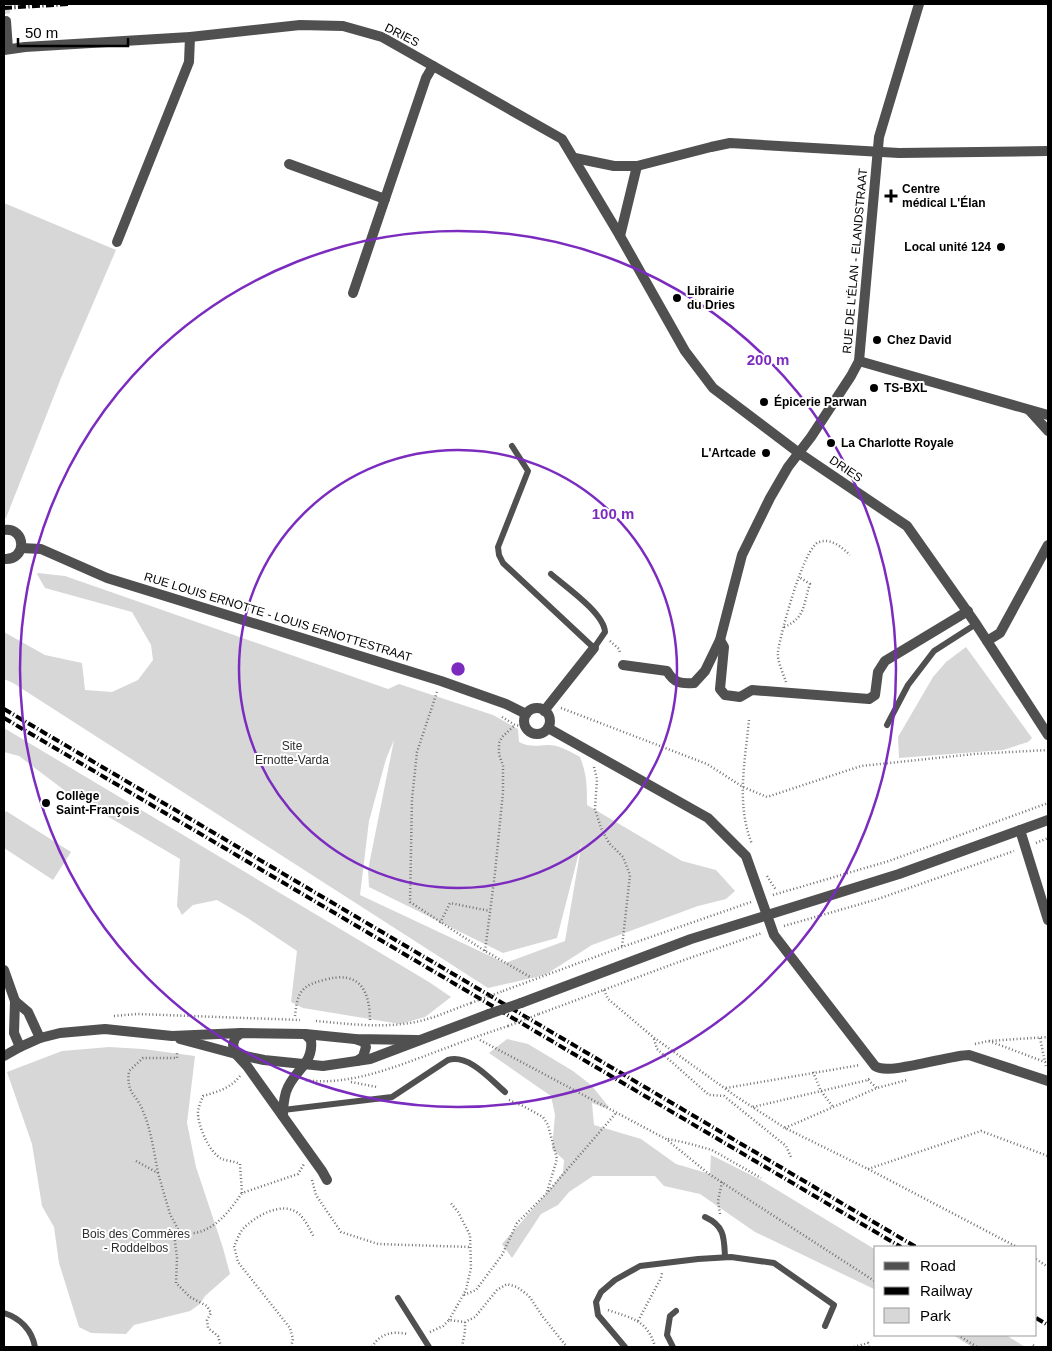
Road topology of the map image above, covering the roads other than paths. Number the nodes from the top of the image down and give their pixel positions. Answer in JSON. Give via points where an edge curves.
{"nodes":[{"id":1,"x":919,"y":4,"type":"edge"},
{"id":2,"x":6,"y":21,"type":"dead end"},
{"id":3,"x":190,"y":36,"type":"junction"},
{"id":4,"x":6,"y":49,"type":"edge"},
{"id":5,"x":433,"y":66,"type":"junction"},
{"id":6,"x":1048,"y":151,"type":"edge"},
{"id":7,"x":878,"y":153,"type":"junction"},
{"id":8,"x":574,"y":158,"type":"junction"},
{"id":9,"x":289,"y":164,"type":"dead end"},
{"id":10,"x":637,"y":166,"type":"junction"},
{"id":11,"x":385,"y":199,"type":"junction"},
{"id":12,"x":620,"y":236,"type":"junction"},
{"id":13,"x":117,"y":242,"type":"dead end"},
{"id":14,"x":352,"y":293,"type":"dead end"},
{"id":15,"x":859,"y":360,"type":"junction"},
{"id":16,"x":1029,"y":410,"type":"junction"},
{"id":17,"x":1048,"y":415,"type":"edge"},
{"id":18,"x":1048,"y":431,"type":"edge"},
{"id":19,"x":512,"y":446,"type":"dead end"},
{"id":20,"x":800,"y":453,"type":"junction"},
{"id":21,"x":4,"y":530,"type":"edge"},
{"id":22,"x":1048,"y":545,"type":"edge"},
{"id":23,"x":21,"y":548,"type":"junction"},
{"id":24,"x":4,"y":559,"type":"edge"},
{"id":25,"x":551,"y":574,"type":"dead end"},
{"id":26,"x":968,"y":611,"type":"junction"},
{"id":27,"x":976,"y":624,"type":"junction"},
{"id":28,"x":720,"y":640,"type":"junction"},
{"id":29,"x":987,"y":640,"type":"junction"},
{"id":30,"x":594,"y":648,"type":"junction"},
{"id":31,"x":623,"y":665,"type":"road end"},
{"id":32,"x":544,"y":710,"type":"junction"},
{"id":33,"x":526,"y":714,"type":"junction"},
{"id":34,"x":887,"y":725,"type":"dead end"},
{"id":35,"x":548,"y":728,"type":"junction"},
{"id":36,"x":1048,"y":735,"type":"edge"},
{"id":37,"x":1048,"y":820,"type":"edge"},
{"id":38,"x":1020,"y":830,"type":"junction"},
{"id":39,"x":766,"y":915,"type":"junction"},
{"id":40,"x":1048,"y":920,"type":"edge"},
{"id":41,"x":4,"y":970,"type":"edge"},
{"id":42,"x":15,"y":1001,"type":"junction"},
{"id":43,"x":241,"y":1033,"type":"junction"},
{"id":44,"x":306,"y":1034,"type":"junction"},
{"id":45,"x":172,"y":1036,"type":"junction"},
{"id":46,"x":40,"y":1038,"type":"junction"},
{"id":47,"x":355,"y":1039,"type":"junction"},
{"id":48,"x":417,"y":1040,"type":"junction"},
{"id":49,"x":20,"y":1047,"type":"junction"},
{"id":50,"x":236,"y":1054,"type":"junction"},
{"id":51,"x":4,"y":1056,"type":"edge"},
{"id":52,"x":357,"y":1061,"type":"junction"},
{"id":53,"x":304,"y":1064,"type":"junction"},
{"id":54,"x":1048,"y":1081,"type":"edge"},
{"id":55,"x":505,"y":1092,"type":"road end"},
{"id":56,"x":283,"y":1113,"type":"junction"},
{"id":57,"x":327,"y":1180,"type":"dead end"},
{"id":58,"x":705,"y":1217,"type":"dead end"},
{"id":59,"x":726,"y":1257,"type":"junction"},
{"id":60,"x":398,"y":1298,"type":"dead end"},
{"id":61,"x":676,"y":1311,"type":"dead end"},
{"id":62,"x":4,"y":1313,"type":"edge"},
{"id":63,"x":825,"y":1326,"type":"dead end"},
{"id":64,"x":35,"y":1347,"type":"edge"},
{"id":65,"x":429,"y":1347,"type":"edge"},
{"id":66,"x":625,"y":1347,"type":"edge"},
{"id":67,"x":672,"y":1347,"type":"edge"}],
"edges":[{"from":1,"to":7,"type":"street","name":"RUE DE L'ÉLAN - ELANDSTRAAT","via":[[879,137]]},
{"from":2,"to":4,"type":"street"},
{"from":3,"to":4,"type":"street","name":"DRIES"},
{"from":3,"to":5,"type":"street","name":"DRIES","via":[[300,25],[343,26],[382,37]]},
{"from":3,"to":13,"type":"street","via":[[189,62]]},
{"from":5,"to":8,"type":"street","name":"DRIES","via":[[562,139]]},
{"from":5,"to":11,"type":"street","via":[[426,78]]},
{"from":6,"to":7,"type":"street"},
{"from":7,"to":10,"type":"street","via":[[730,143]]},
{"from":7,"to":15,"type":"street","name":"RUE DE L'ÉLAN - ELANDSTRAAT"},
{"from":8,"to":10,"type":"street","via":[[614,166]]},
{"from":8,"to":12,"type":"street","name":"DRIES"},
{"from":9,"to":11,"type":"street"},
{"from":10,"to":12,"type":"street"},
{"from":11,"to":14,"type":"street"},
{"from":12,"to":20,"type":"street","name":"DRIES","via":[[685,351],[713,388]]},
{"from":15,"to":16,"type":"street"},
{"from":15,"to":20,"type":"street","name":"RUE DE L'ÉLAN - ELANDSTRAAT"},
{"from":16,"to":17,"type":"street"},
{"from":16,"to":18,"type":"street"},
{"from":19,"to":30,"type":"lane","via":[[528,470],[498,547],[499,555],[503,563]]},
{"from":20,"to":26,"type":"street","name":"DRIES","via":[[907,526]]},
{"from":20,"to":28,"type":"street","name":"RUE DE L'ÉLAN - ELANDSTRAAT","via":[[770,498],[742,555]]},
{"from":21,"to":23,"type":"street","via":[[19,535]]},
{"from":22,"to":29,"type":"street","via":[[1000,632]]},
{"from":23,"to":24,"type":"street","via":[[13,558]]},
{"from":23,"to":33,"type":"street","name":"RUE LOUIS ERNOTTE - LOUIS ERNOTTESTRAAT","via":[[41,549],[107,578],[441,681]]},
{"from":25,"to":30,"type":"lane","via":[[598,615],[605,632]]},
{"from":26,"to":27,"type":"street","name":"DRIES"},
{"from":26,"to":28,"type":"street","name":"RUE DE L'ÉLAN - ELANDSTRAAT","via":[[885,661],[878,672],[875,695],[869,699],[752,690],[740,697],[725,695],[720,689],[724,647]]},
{"from":27,"to":29,"type":"street","name":"DRIES"},
{"from":27,"to":34,"type":"lane","via":[[934,651],[908,685]]},
{"from":28,"to":31,"type":"street","name":"RUE DE L'ÉLAN - ELANDSTRAAT","via":[[705,672],[694,683],[682,684],[672,680],[667,671]]},
{"from":29,"to":36,"type":"street","name":"DRIES"},
{"from":30,"to":32,"type":"street"},
{"from":32,"to":33,"type":"street","via":[[535,708]]},
{"from":32,"to":35,"type":"street","via":[[550,719]]},
{"from":33,"to":35,"type":"street","via":[[525,723],[530,732],[540,734]]},
{"from":35,"to":39,"type":"street","via":[[708,818],[746,856]]},
{"from":37,"to":38,"type":"street"},
{"from":38,"to":39,"type":"street","via":[[898,874]]},
{"from":38,"to":40,"type":"street"},
{"from":39,"to":48,"type":"street","bridge":true,"via":[[691,939]]},
{"from":39,"to":54,"type":"street","via":[[777,940],[879,1069],[969,1055]]},
{"from":41,"to":42,"type":"street"},
{"from":42,"to":46,"type":"street","via":[[28,1012]]},
{"from":42,"to":49,"type":"street","via":[[14,1033]]},
{"from":43,"to":44,"type":"street"},
{"from":43,"to":45,"type":"street"},
{"from":43,"to":50,"type":"street","via":[[233,1045]]},
{"from":44,"to":47,"type":"street"},
{"from":44,"to":53,"type":"street","via":[[312,1047]]},
{"from":45,"to":46,"type":"street","via":[[105,1029]]},
{"from":45,"to":50,"type":"street"},
{"from":46,"to":49,"type":"street"},
{"from":47,"to":48,"type":"street"},
{"from":47,"to":52,"type":"street","via":[[364,1042],[366,1047],[363,1058]]},
{"from":48,"to":52,"type":"street"},
{"from":49,"to":51,"type":"street"},
{"from":50,"to":53,"type":"street"},
{"from":50,"to":56,"type":"street"},
{"from":52,"to":53,"type":"street","via":[[323,1066]]},
{"from":53,"to":56,"type":"street","via":[[286,1092]]},
{"from":55,"to":56,"type":"lane","via":[[468,1061],[454,1058],[392,1097]]},
{"from":56,"to":57,"type":"street"},
{"from":58,"to":59,"type":"lane","via":[[714,1221],[723,1233]]},
{"from":59,"to":63,"type":"lane","via":[[774,1263],[834,1304]]},
{"from":59,"to":66,"type":"lane","via":[[640,1266],[601,1292],[596,1302],[598,1315]]},
{"from":60,"to":65,"type":"lane"},
{"from":61,"to":67,"type":"lane","via":[[670,1316],[667,1335]]},
{"from":62,"to":64,"type":"lane","via":[[24,1324]]}]}
